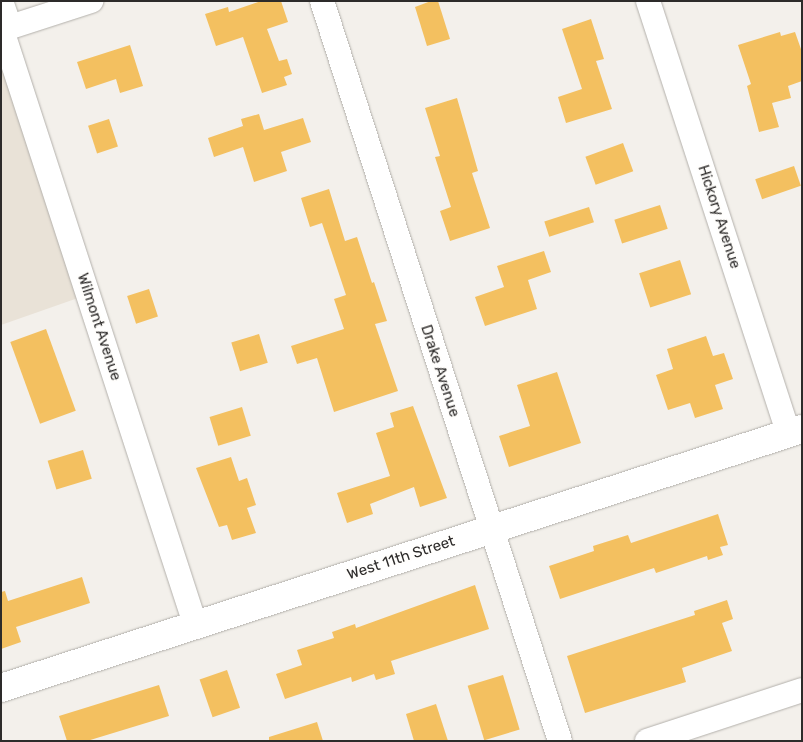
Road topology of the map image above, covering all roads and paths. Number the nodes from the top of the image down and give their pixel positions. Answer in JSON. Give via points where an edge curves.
{"nodes":[{"id":1,"x":91,"y":1,"type":"edge"},
{"id":2,"x":322,"y":1,"type":"edge"},
{"id":3,"x":648,"y":1,"type":"edge"},
{"id":4,"x":1,"y":2,"type":"edge"},
{"id":5,"x":4,"y":29,"type":"edge"},
{"id":6,"x":795,"y":431,"type":"edge"},
{"id":7,"x":492,"y":529,"type":"junction"},
{"id":8,"x":195,"y":624,"type":"junction"},
{"id":9,"x":1,"y":688,"type":"edge"},
{"id":10,"x":802,"y":690,"type":"edge"},
{"id":11,"x":560,"y":741,"type":"edge"},
{"id":12,"x":647,"y":741,"type":"edge"}],
"edges":[{"from":1,"to":5,"type":"street"},
{"from":2,"to":7,"type":"street","name":"Drake Avenue"},
{"from":3,"to":6,"type":"street","name":"Hickory Avenue"},
{"from":4,"to":5,"type":"street","name":"Wilmont Avenue"},
{"from":5,"to":8,"type":"street","name":"Wilmont Avenue"},
{"from":6,"to":7,"type":"main road","name":"West 11th Street"},
{"from":7,"to":8,"type":"main road","name":"West 11th Street"},
{"from":7,"to":11,"type":"street","name":"Drake Avenue"},
{"from":8,"to":9,"type":"main road","name":"West 11th Street"},
{"from":10,"to":12,"type":"street"}]}
